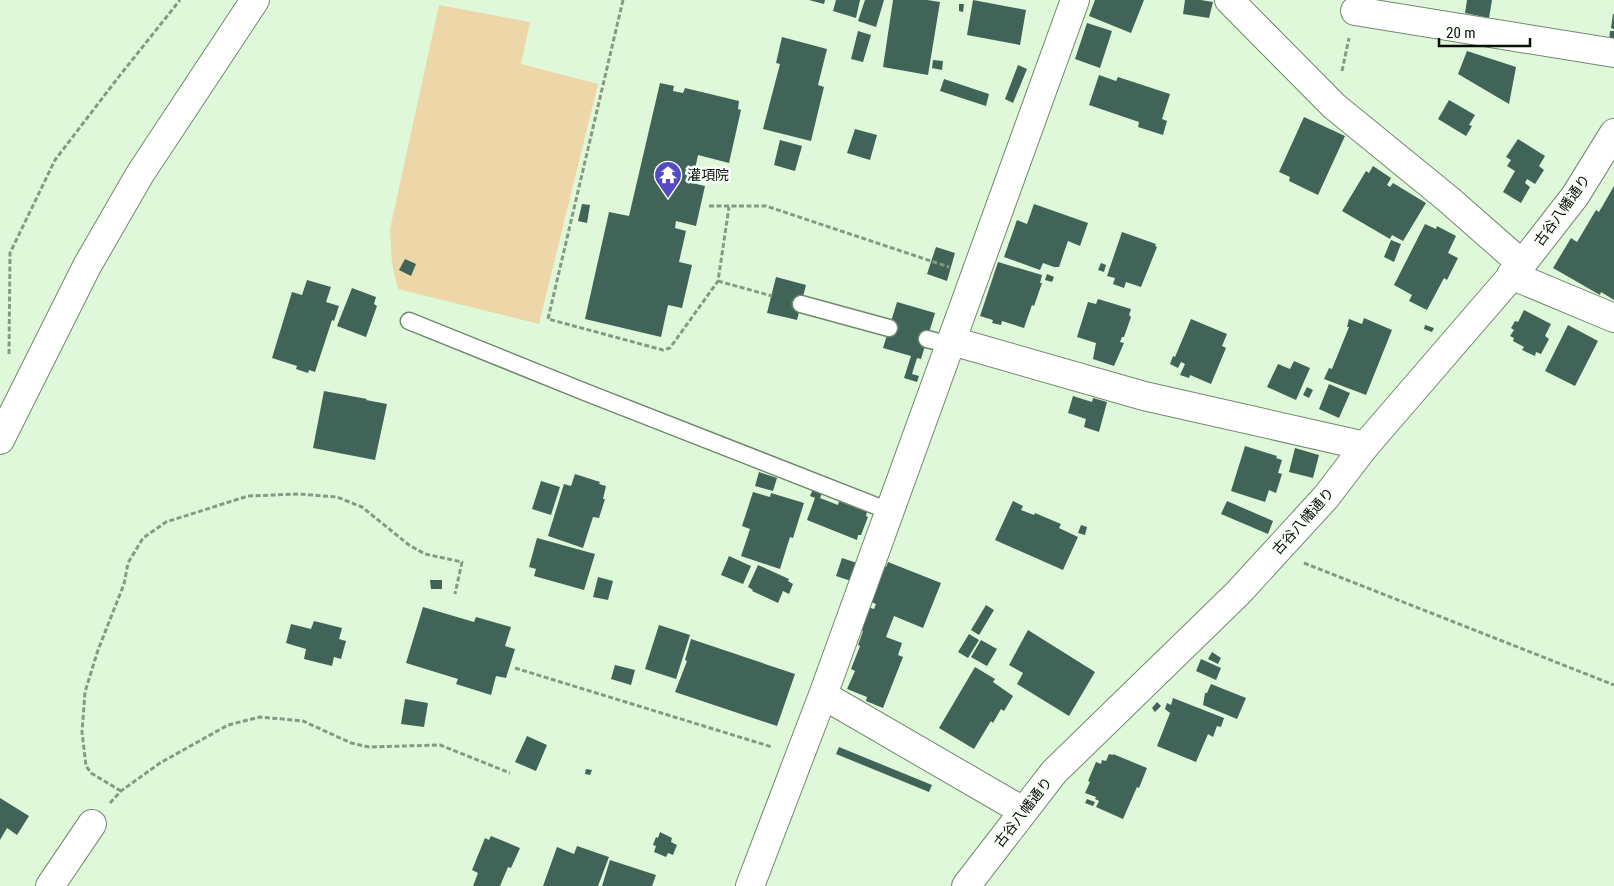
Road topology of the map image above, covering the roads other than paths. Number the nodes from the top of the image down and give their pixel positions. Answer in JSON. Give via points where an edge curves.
{"nodes":[{"id":1,"x":256,"y":0,"type":"edge"},
{"id":2,"x":1075,"y":0,"type":"edge"},
{"id":3,"x":1228,"y":0,"type":"edge"},
{"id":4,"x":1356,"y":11,"type":"road end"},
{"id":5,"x":1614,"y":53,"type":"edge"},
{"id":6,"x":1614,"y":132,"type":"edge"},
{"id":7,"x":1516,"y":270,"type":"junction"},
{"id":8,"x":801,"y":304,"type":"dead end"},
{"id":9,"x":1614,"y":318,"type":"edge"},
{"id":10,"x":408,"y":321,"type":"dead end"},
{"id":11,"x":889,"y":328,"type":"dead end"},
{"id":12,"x":943,"y":341,"type":"junction"},
{"id":13,"x":0,"y":440,"type":"edge"},
{"id":14,"x":1365,"y":446,"type":"junction"},
{"id":15,"x":889,"y":511,"type":"junction"},
{"id":16,"x":823,"y":694,"type":"junction"},
{"id":17,"x":1023,"y":810,"type":"junction"},
{"id":18,"x":92,"y":824,"type":"road end"},
{"id":19,"x":50,"y":886,"type":"edge"},
{"id":20,"x":750,"y":886,"type":"edge"},
{"id":21,"x":966,"y":886,"type":"edge"}],
"edges":[{"from":1,"to":13,"type":"street","via":[[135,182],[87,266]]},
{"from":2,"to":12,"type":"street","via":[[975,276]]},
{"from":3,"to":7,"type":"street","via":[[1334,106],[1448,199]]},
{"from":4,"to":5,"type":"street"},
{"from":6,"to":7,"type":"street","name":"古谷八幡通り","via":[[1575,196]]},
{"from":7,"to":9,"type":"street"},
{"from":7,"to":14,"type":"street","name":"古谷八幡通り"},
{"from":8,"to":11,"type":"lane"},
{"from":10,"to":15,"type":"lane"},
{"from":12,"to":14,"type":"street","via":[[1144,396]]},
{"from":12,"to":15,"type":"street"},
{"from":14,"to":17,"type":"street","name":"古谷八幡通り","via":[[1326,497],[1238,593],[1054,772]]},
{"from":15,"to":16,"type":"street"},
{"from":16,"to":17,"type":"street"},
{"from":16,"to":20,"type":"street"},
{"from":17,"to":21,"type":"street","name":"古谷八幡通り"},
{"from":18,"to":19,"type":"street"}]}
